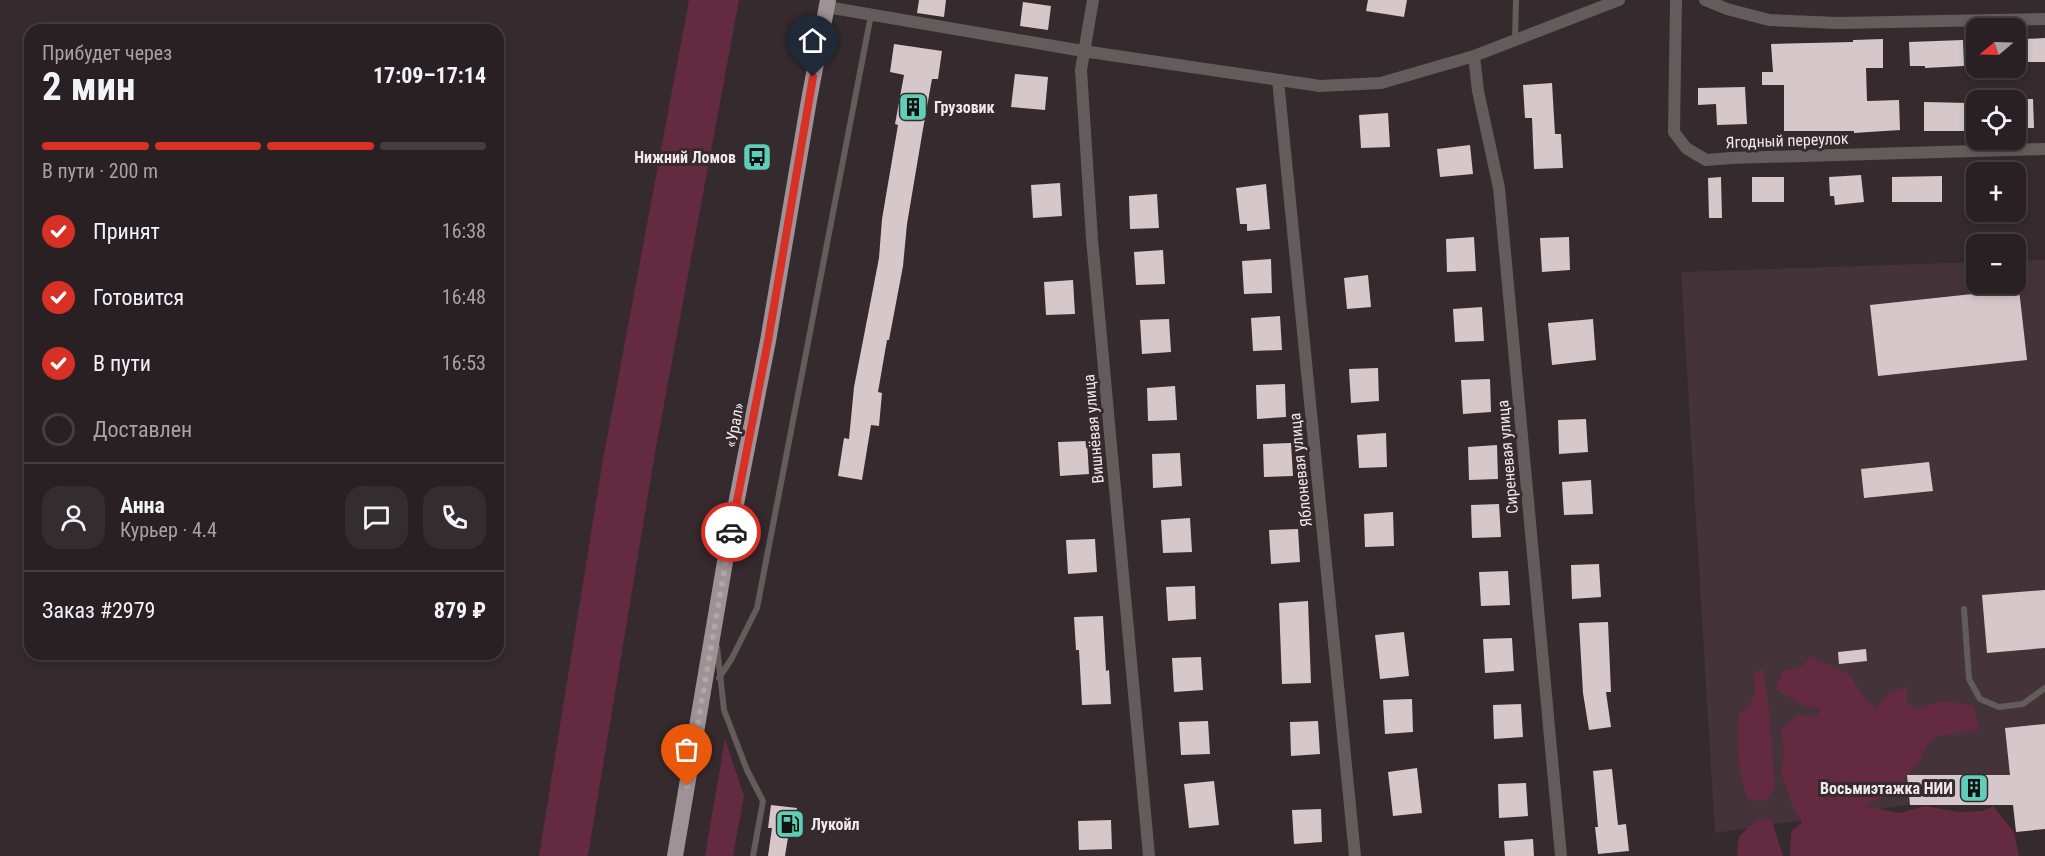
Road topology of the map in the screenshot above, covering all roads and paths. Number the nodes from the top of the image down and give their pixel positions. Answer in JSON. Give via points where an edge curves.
{"nodes":[{"id":1,"x":1093,"y":0,"type":"edge"},
{"id":2,"x":1516,"y":0,"type":"edge"},
{"id":3,"x":1619,"y":0,"type":"edge"},
{"id":4,"x":1676,"y":0,"type":"edge"},
{"id":5,"x":1705,"y":0,"type":"edge"},
{"id":6,"x":828,"y":3,"type":"edge"},
{"id":7,"x":871,"y":14,"type":"junction"},
{"id":8,"x":2045,"y":18,"type":"edge"},
{"id":9,"x":1515,"y":41,"type":"junction"},
{"id":10,"x":1083,"y":51,"type":"junction"},
{"id":11,"x":1474,"y":56,"type":"junction"},
{"id":12,"x":1278,"y":80,"type":"junction"},
{"id":13,"x":2045,"y":149,"type":"edge"},
{"id":14,"x":1964,"y":609,"type":"dead end"},
{"id":15,"x":715,"y":624,"type":"junction"},
{"id":16,"x":719,"y":678,"type":"junction"},
{"id":17,"x":2045,"y":688,"type":"edge"},
{"id":18,"x":675,"y":856,"type":"edge"},
{"id":19,"x":753,"y":856,"type":"edge"},
{"id":20,"x":1149,"y":856,"type":"edge"},
{"id":21,"x":1355,"y":856,"type":"edge"},
{"id":22,"x":1561,"y":856,"type":"edge"}],
"edges":[{"from":1,"to":10,"type":"street","name":"Вишнёвая улица"},
{"from":2,"to":9,"type":"lane"},
{"from":3,"to":9,"type":"street"},
{"from":4,"to":13,"type":"street","name":"Ягодный переулок","via":[[1674,132],[1686,148],[1706,160]]},
{"from":5,"to":8,"type":"street","via":[[1769,20],[1838,23]]},
{"from":6,"to":7,"type":"street"},
{"from":6,"to":15,"type":"highway","name":"«Урал»"},
{"from":7,"to":10,"type":"street"},
{"from":7,"to":16,"type":"lane","via":[[757,608]]},
{"from":9,"to":11,"type":"street"},
{"from":10,"to":12,"type":"street"},
{"from":10,"to":20,"type":"street","name":"Вишнёвая улица","via":[[1092,239]]},
{"from":11,"to":12,"type":"street","via":[[1381,83],[1320,86]]},
{"from":11,"to":22,"type":"street","name":"Сиреневая улица","via":[[1499,188]]},
{"from":12,"to":21,"type":"street","name":"Яблоневая улица"},
{"from":14,"to":17,"type":"lane","via":[[1969,680],[1980,699],[2000,707],[2023,704]]},
{"from":15,"to":16,"type":"lane"},
{"from":15,"to":18,"type":"highway","name":"«Урал»"},
{"from":16,"to":19,"type":"lane","via":[[724,710],[763,801]]}]}
